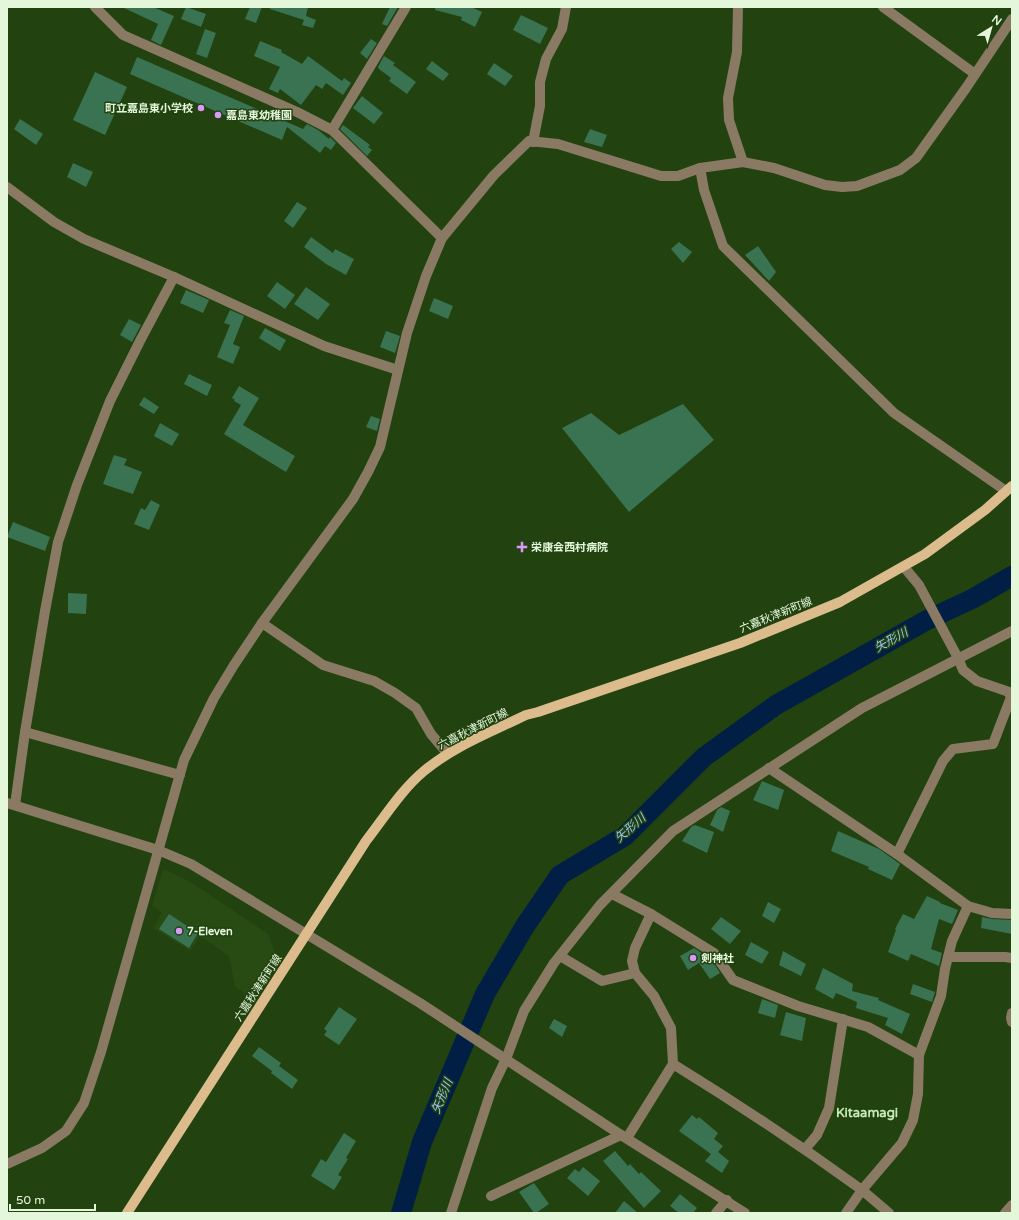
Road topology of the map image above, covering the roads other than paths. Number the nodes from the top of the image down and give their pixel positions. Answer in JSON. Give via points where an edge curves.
{"nodes":[{"id":1,"x":95,"y":7,"type":"edge"},
{"id":2,"x":406,"y":7,"type":"edge"},
{"id":3,"x":566,"y":7,"type":"edge"},
{"id":4,"x":738,"y":7,"type":"edge"},
{"id":5,"x":883,"y":7,"type":"edge"},
{"id":6,"x":1012,"y":19,"type":"edge"},
{"id":7,"x":975,"y":74,"type":"junction"},
{"id":8,"x":332,"y":130,"type":"junction"},
{"id":9,"x":534,"y":142,"type":"junction"},
{"id":10,"x":743,"y":162,"type":"junction"},
{"id":11,"x":700,"y":168,"type":"junction"},
{"id":12,"x":7,"y":186,"type":"edge"},
{"id":13,"x":442,"y":238,"type":"junction"},
{"id":14,"x":174,"y":277,"type":"junction"},
{"id":15,"x":398,"y":370,"type":"junction"},
{"id":16,"x":1009,"y":488,"type":"edge"},
{"id":17,"x":904,"y":567,"type":"junction"},
{"id":18,"x":262,"y":623,"type":"junction"},
{"id":19,"x":1012,"y":631,"type":"edge"},
{"id":20,"x":958,"y":658,"type":"junction"},
{"id":21,"x":1011,"y":693,"type":"edge"},
{"id":22,"x":25,"y":732,"type":"junction"},
{"id":23,"x":447,"y":753,"type":"junction"},
{"id":24,"x":769,"y":768,"type":"junction"},
{"id":25,"x":180,"y":775,"type":"junction"},
{"id":26,"x":11,"y":804,"type":"edge"},
{"id":27,"x":158,"y":850,"type":"junction"},
{"id":28,"x":897,"y":854,"type":"junction"},
{"id":29,"x":612,"y":894,"type":"junction"},
{"id":30,"x":968,"y":906,"type":"junction"},
{"id":31,"x":651,"y":914,"type":"junction"},
{"id":32,"x":1012,"y":914,"type":"edge"},
{"id":33,"x":307,"y":934,"type":"junction"},
{"id":34,"x":560,"y":956,"type":"junction"},
{"id":35,"x":948,"y":957,"type":"junction"},
{"id":36,"x":1012,"y":958,"type":"edge"},
{"id":37,"x":635,"y":973,"type":"junction"},
{"id":38,"x":1012,"y":1013,"type":"edge"},
{"id":39,"x":843,"y":1020,"type":"junction"},
{"id":40,"x":1012,"y":1022,"type":"edge"},
{"id":41,"x":919,"y":1055,"type":"junction"},
{"id":42,"x":506,"y":1059,"type":"junction"},
{"id":43,"x":673,"y":1064,"type":"junction"},
{"id":44,"x":624,"y":1136,"type":"junction"},
{"id":45,"x":805,"y":1149,"type":"junction"},
{"id":46,"x":7,"y":1164,"type":"edge"},
{"id":47,"x":862,"y":1190,"type":"junction"},
{"id":48,"x":491,"y":1196,"type":"dead end"},
{"id":49,"x":727,"y":1200,"type":"junction"},
{"id":50,"x":1012,"y":1205,"type":"edge"},
{"id":51,"x":127,"y":1213,"type":"edge"},
{"id":52,"x":451,"y":1213,"type":"edge"},
{"id":53,"x":716,"y":1213,"type":"edge"},
{"id":54,"x":745,"y":1213,"type":"edge"},
{"id":55,"x":846,"y":1213,"type":"edge"},
{"id":56,"x":889,"y":1213,"type":"edge"},
{"id":57,"x":1006,"y":1213,"type":"edge"}],
"edges":[{"from":1,"to":8,"type":"street","via":[[123,35]]},
{"from":2,"to":8,"type":"street"},
{"from":3,"to":9,"type":"street","via":[[562,28],[546,59],[540,82],[540,106]]},
{"from":4,"to":10,"type":"street","via":[[737,52],[728,98],[729,120]]},
{"from":5,"to":7,"type":"street"},
{"from":6,"to":7,"type":"street"},
{"from":7,"to":10,"type":"street","via":[[916,158],[900,170],[857,186],[842,187],[825,186],[774,168]]},
{"from":8,"to":13,"type":"street"},
{"from":9,"to":11,"type":"street","via":[[558,144],[661,176],[678,176]]},
{"from":9,"to":13,"type":"street","via":[[529,141],[494,175]]},
{"from":10,"to":11,"type":"street"},
{"from":11,"to":16,"type":"street","via":[[704,190],[722,246],[894,413]]},
{"from":12,"to":14,"type":"street","via":[[54,222],[84,239]]},
{"from":13,"to":15,"type":"street","via":[[407,333]]},
{"from":14,"to":15,"type":"street","via":[[324,346]]},
{"from":14,"to":22,"type":"street","via":[[110,401],[58,542]]},
{"from":15,"to":18,"type":"street","via":[[380,448],[368,472],[353,499]]},
{"from":16,"to":17,"type":"main road","name":"六嘉秋津新町線","via":[[985,510]]},
{"from":17,"to":20,"type":"street","via":[[919,585]]},
{"from":17,"to":23,"type":"main road","name":"六嘉秋津新町線","via":[[840,602],[740,643],[526,715]]},
{"from":18,"to":23,"type":"street","via":[[323,665],[374,681],[395,693],[416,708]]},
{"from":18,"to":25,"type":"street","via":[[214,698],[184,760]]},
{"from":19,"to":20,"type":"street"},
{"from":20,"to":21,"type":"street","via":[[963,670],[977,681]]},
{"from":20,"to":24,"type":"street","via":[[862,708]]},
{"from":21,"to":28,"type":"street","via":[[993,744],[954,749],[943,761]]},
{"from":22,"to":25,"type":"street"},
{"from":22,"to":26,"type":"street"},
{"from":23,"to":33,"type":"main road","name":"六嘉秋津新町線","via":[[407,787],[366,841]]},
{"from":24,"to":28,"type":"street"},
{"from":24,"to":29,"type":"street","via":[[674,831]]},
{"from":25,"to":27,"type":"street"},
{"from":26,"to":27,"type":"street"},
{"from":27,"to":33,"type":"street","via":[[191,864]]},
{"from":27,"to":46,"type":"street","via":[[84,1103],[66,1131],[42,1148]]},
{"from":28,"to":30,"type":"street"},
{"from":29,"to":31,"type":"street"},
{"from":29,"to":34,"type":"street","via":[[600,905]]},
{"from":30,"to":32,"type":"street","via":[[992,914]]},
{"from":30,"to":35,"type":"street","via":[[952,941]]},
{"from":31,"to":37,"type":"street","via":[[635,948],[632,961]]},
{"from":31,"to":39,"type":"street","via":[[714,953],[733,980],[798,1006]]},
{"from":33,"to":42,"type":"street"},
{"from":33,"to":51,"type":"main road","name":"六嘉秋津新町線"},
{"from":34,"to":37,"type":"street","via":[[602,980]]},
{"from":34,"to":42,"type":"street","via":[[524,1011]]},
{"from":35,"to":36,"type":"street"},
{"from":35,"to":41,"type":"street","via":[[941,996]]},
{"from":37,"to":43,"type":"street","via":[[654,996],[671,1028]]},
{"from":38,"to":40,"type":"street"},
{"from":39,"to":41,"type":"street","via":[[868,1027]]},
{"from":39,"to":45,"type":"street","via":[[829,1108],[817,1135]]},
{"from":41,"to":47,"type":"street","via":[[918,1094],[913,1120],[902,1143]]},
{"from":42,"to":44,"type":"street"},
{"from":42,"to":52,"type":"street","via":[[492,1088]]},
{"from":43,"to":44,"type":"street"},
{"from":43,"to":45,"type":"street"},
{"from":44,"to":48,"type":"street"},
{"from":44,"to":49,"type":"street"},
{"from":45,"to":47,"type":"street"},
{"from":47,"to":55,"type":"street"},
{"from":47,"to":56,"type":"street"},
{"from":49,"to":53,"type":"street"},
{"from":49,"to":54,"type":"street"},
{"from":50,"to":57,"type":"street"}]}
